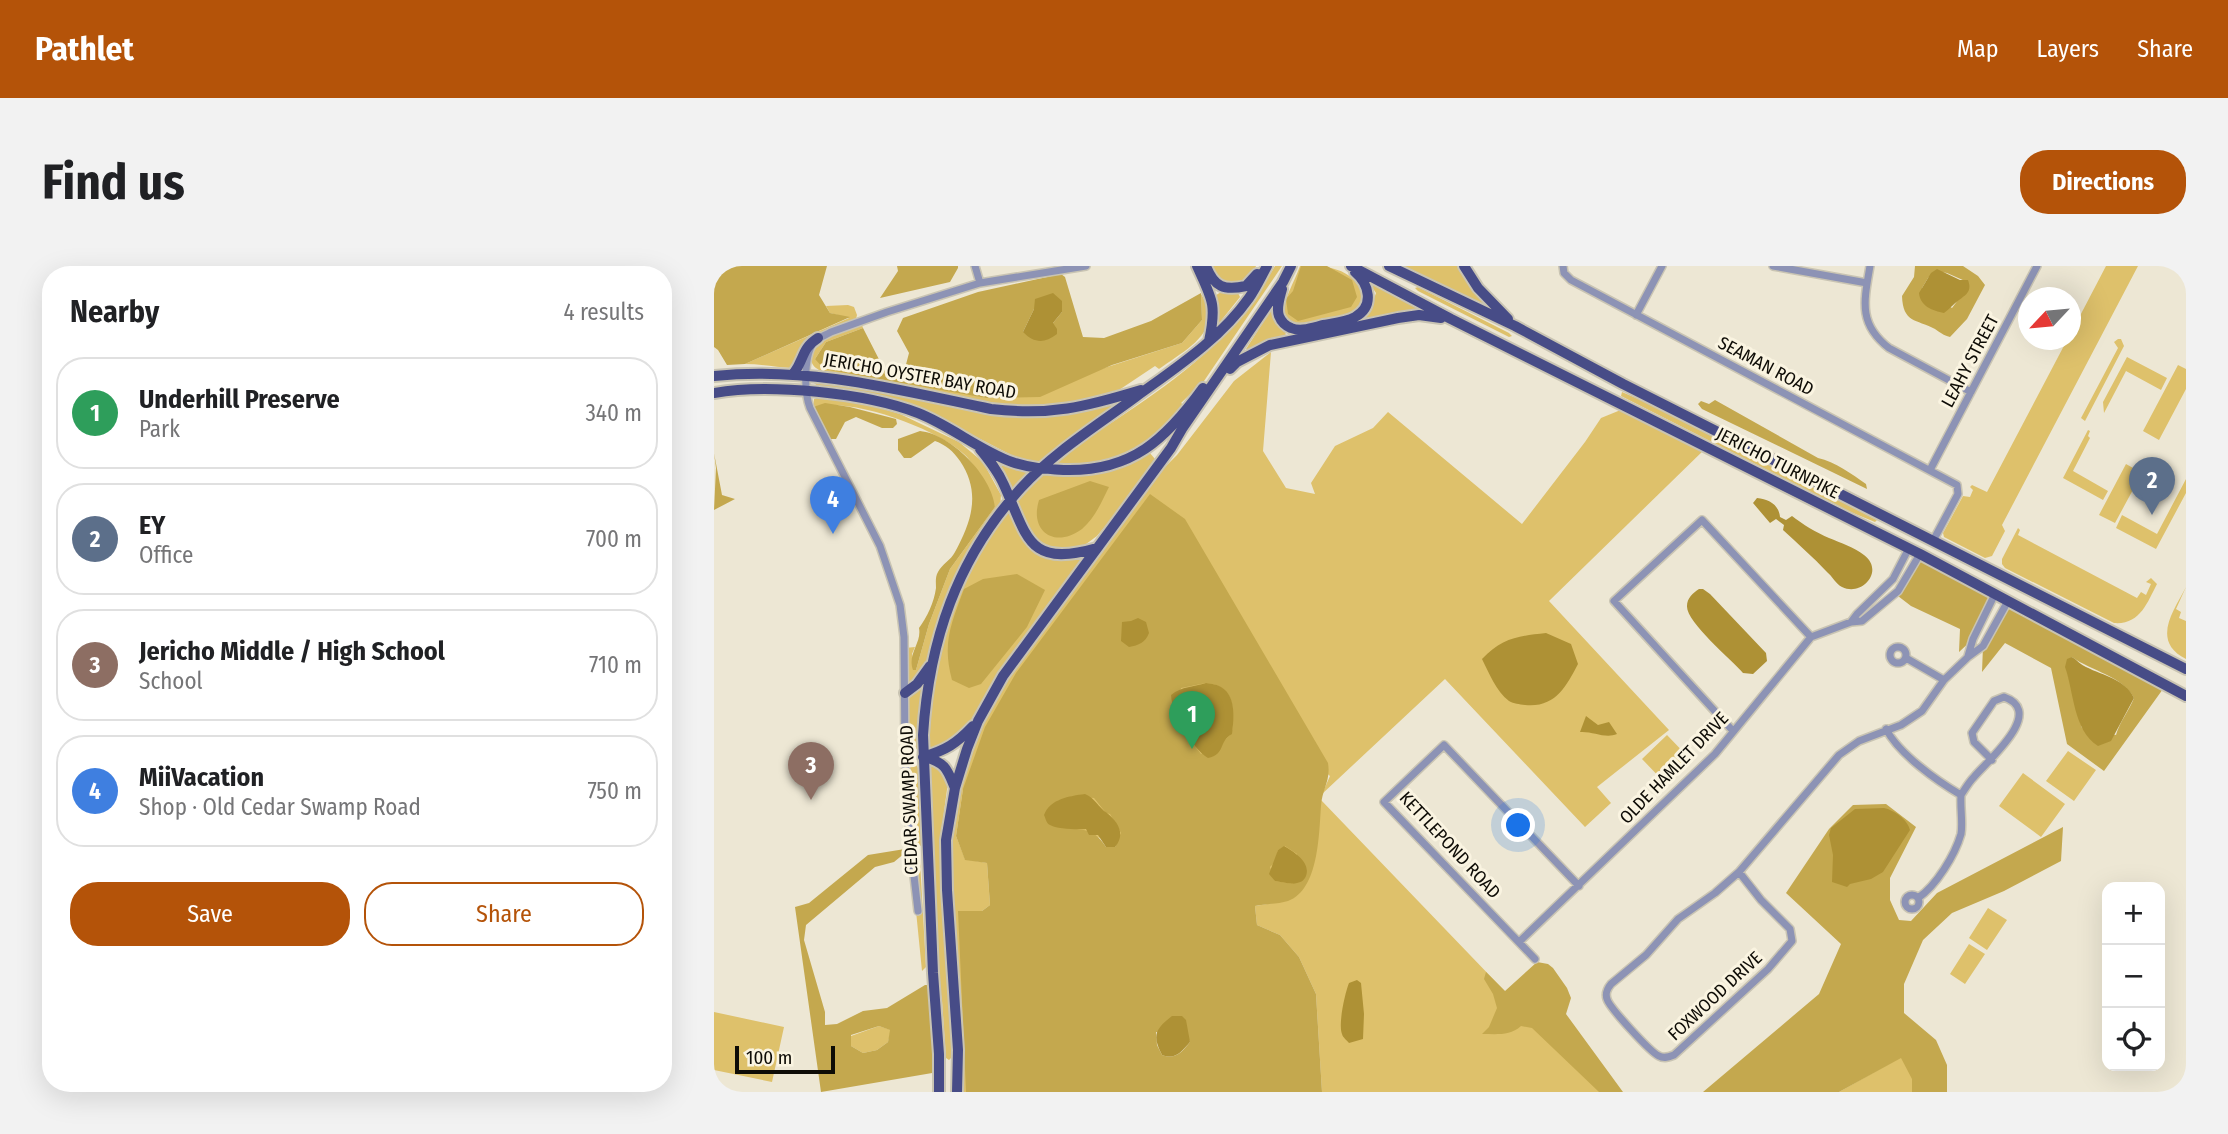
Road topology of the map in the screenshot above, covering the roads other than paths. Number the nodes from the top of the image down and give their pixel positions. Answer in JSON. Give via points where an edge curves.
{"nodes":[{"id":1,"x":975,"y":266,"type":"edge"},
{"id":2,"x":1086,"y":266,"type":"edge"},
{"id":3,"x":1197,"y":266,"type":"edge"},
{"id":4,"x":1206,"y":266,"type":"edge"},
{"id":5,"x":1265,"y":266,"type":"edge"},
{"id":6,"x":1288,"y":266,"type":"edge"},
{"id":7,"x":1349,"y":266,"type":"edge"},
{"id":8,"x":1389,"y":266,"type":"edge"},
{"id":9,"x":1464,"y":266,"type":"edge"},
{"id":10,"x":1662,"y":266,"type":"edge"},
{"id":11,"x":1773,"y":266,"type":"edge"},
{"id":12,"x":1870,"y":266,"type":"edge"},
{"id":13,"x":2038,"y":266,"type":"edge"},
{"id":14,"x":1563,"y":267,"type":"edge"},
{"id":15,"x":980,"y":282,"type":"junction"},
{"id":16,"x":1283,"y":282,"type":"junction"},
{"id":17,"x":1867,"y":283,"type":"junction"},
{"id":18,"x":1636,"y":315,"type":"junction"},
{"id":19,"x":1451,"y":319,"type":"junction"},
{"id":20,"x":1515,"y":326,"type":"junction"},
{"id":21,"x":818,"y":338,"type":"junction"},
{"id":22,"x":1209,"y":341,"type":"junction"},
{"id":23,"x":1573,"y":358,"type":"junction"},
{"id":24,"x":794,"y":373,"type":"junction"},
{"id":25,"x":807,"y":374,"type":"junction"},
{"id":26,"x":1563,"y":375,"type":"junction"},
{"id":27,"x":714,"y":376,"type":"edge"},
{"id":28,"x":1217,"y":380,"type":"junction"},
{"id":29,"x":1150,"y":387,"type":"junction"},
{"id":30,"x":806,"y":392,"type":"junction"},
{"id":31,"x":1971,"y":392,"type":"junction"},
{"id":32,"x":714,"y":393,"type":"edge"},
{"id":33,"x":978,"y":446,"type":"junction"},
{"id":34,"x":1041,"y":469,"type":"junction"},
{"id":35,"x":1930,"y":470,"type":"junction"},
{"id":36,"x":1010,"y":501,"type":"junction"},
{"id":37,"x":1933,"y":541,"type":"junction"},
{"id":38,"x":1097,"y":548,"type":"junction"},
{"id":39,"x":1909,"y":548,"type":"junction"},
{"id":40,"x":1920,"y":554,"type":"junction"},
{"id":41,"x":1995,"y":594,"type":"junction"},
{"id":42,"x":2008,"y":601,"type":"junction"},
{"id":43,"x":1851,"y":622,"type":"junction"},
{"id":44,"x":1811,"y":636,"type":"junction"},
{"id":45,"x":934,"y":657,"type":"junction"},
{"id":46,"x":1968,"y":657,"type":"junction"},
{"id":47,"x":1906,"y":658,"type":"dead end"},
{"id":48,"x":2186,"y":669,"type":"edge"},
{"id":49,"x":1944,"y":680,"type":"junction"},
{"id":50,"x":905,"y":694,"type":"junction"},
{"id":51,"x":2186,"y":695,"type":"edge"},
{"id":52,"x":978,"y":721,"type":"junction"},
{"id":53,"x":1886,"y":729,"type":"junction"},
{"id":54,"x":1734,"y":732,"type":"junction"},
{"id":55,"x":923,"y":757,"type":"junction"},
{"id":56,"x":905,"y":758,"type":"junction"},
{"id":57,"x":1992,"y":760,"type":"junction"},
{"id":58,"x":955,"y":788,"type":"junction"},
{"id":59,"x":1961,"y":795,"type":"junction"},
{"id":60,"x":911,"y":841,"type":"junction"},
{"id":61,"x":928,"y":857,"type":"junction"},
{"id":62,"x":1739,"y":872,"type":"junction"},
{"id":63,"x":1579,"y":886,"type":"junction"},
{"id":64,"x":1918,"y":898,"type":"dead end"},
{"id":65,"x":918,"y":911,"type":"dead end"},
{"id":66,"x":1519,"y":942,"type":"junction"},
{"id":67,"x":1535,"y":959,"type":"dead end"},
{"id":68,"x":939,"y":1092,"type":"edge"},
{"id":69,"x":957,"y":1092,"type":"edge"}],
"edges":[{"from":1,"to":15,"type":"street"},
{"from":2,"to":15,"type":"street","name":"JERICHO OYSTER BAY ROAD"},
{"from":3,"to":22,"type":"main road","via":[[1214,314]]},
{"from":4,"to":5,"type":"main road","via":[[1216,284],[1234,289],[1246,286]]},
{"from":5,"to":22,"type":"main road","name":"CEDAR SWAMP ROAD","via":[[1249,298]]},
{"from":6,"to":16,"type":"main road","name":"CEDAR SWAMP ROAD"},
{"from":6,"to":34,"type":"main road","name":"JERICHO OYSTER BAY ROAD","via":[[1168,432],[1143,452],[1109,465]]},
{"from":7,"to":16,"type":"main road","via":[[1363,280],[1369,296],[1359,315],[1346,321],[1303,330],[1290,328],[1278,310]]},
{"from":7,"to":19,"type":"main road","name":"JERICHO TURNPIKE"},
{"from":8,"to":20,"type":"main road","name":"JERICHO TURNPIKE"},
{"from":9,"to":20,"type":"main road","via":[[1478,288]]},
{"from":10,"to":18,"type":"street"},
{"from":11,"to":17,"type":"street"},
{"from":12,"to":17,"type":"street"},
{"from":13,"to":31,"type":"street","name":"LEAHY STREET"},
{"from":14,"to":18,"type":"street","name":"SEAMAN ROAD","via":[[1566,277]]},
{"from":15,"to":21,"type":"street","name":"JERICHO OYSTER BAY ROAD"},
{"from":16,"to":28,"type":"main road","name":"CEDAR SWAMP ROAD"},
{"from":17,"to":31,"type":"street","via":[[1865,315],[1878,339]]},
{"from":18,"to":35,"type":"street","name":"SEAMAN ROAD"},
{"from":19,"to":26,"type":"main road","name":"JERICHO TURNPIKE"},
{"from":19,"to":28,"type":"main road","via":[[1412,316],[1270,345],[1237,362]]},
{"from":20,"to":23,"type":"main road","name":"JERICHO TURNPIKE"},
{"from":21,"to":24,"type":"main road","via":[[805,348]]},
{"from":21,"to":25,"type":"street","name":"JERICHO OYSTER BAY ROAD","via":[[809,350]]},
{"from":22,"to":29,"type":"main road","name":"CEDAR SWAMP ROAD"},
{"from":23,"to":26,"type":"main road"},
{"from":23,"to":37,"type":"main road","name":"JERICHO TURNPIKE"},
{"from":24,"to":25,"type":"main road","name":"JERICHO OYSTER BAY ROAD"},
{"from":24,"to":27,"type":"main road","name":"JERICHO OYSTER BAY ROAD"},
{"from":25,"to":29,"type":"main road","name":"JERICHO OYSTER BAY ROAD","via":[[1015,412],[1077,408]]},
{"from":25,"to":30,"type":"street"},
{"from":26,"to":39,"type":"main road","name":"JERICHO TURNPIKE"},
{"from":28,"to":38,"type":"main road","name":"CEDAR SWAMP ROAD"},
{"from":29,"to":34,"type":"main road","name":"CEDAR SWAMP ROAD"},
{"from":30,"to":32,"type":"main road","name":"JERICHO OYSTER BAY ROAD"},
{"from":30,"to":33,"type":"main road","name":"JERICHO OYSTER BAY ROAD","via":[[888,403],[932,420]]},
{"from":30,"to":50,"type":"street","via":[[891,574],[903,621]]},
{"from":31,"to":35,"type":"street","name":"LEAHY STREET"},
{"from":33,"to":34,"type":"main road","name":"JERICHO OYSTER BAY ROAD","via":[[1014,463]]},
{"from":33,"to":36,"type":"main road"},
{"from":34,"to":36,"type":"main road","name":"CEDAR SWAMP ROAD"},
{"from":35,"to":37,"type":"street","name":"SEAMAN ROAD","via":[[1959,488]]},
{"from":36,"to":38,"type":"main road","via":[[1024,533],[1040,549],[1063,555]]},
{"from":36,"to":45,"type":"main road","name":"CEDAR SWAMP ROAD","via":[[962,574],[942,622]]},
{"from":37,"to":48,"type":"main road","name":"JERICHO TURNPIKE"},
{"from":38,"to":52,"type":"main road","name":"CEDAR SWAMP ROAD","via":[[1003,676]]},
{"from":39,"to":40,"type":"main road","name":"JERICHO TURNPIKE"},
{"from":39,"to":43,"type":"street","via":[[1893,579]]},
{"from":40,"to":41,"type":"main road","name":"JERICHO TURNPIKE"},
{"from":40,"to":43,"type":"street","via":[[1898,590],[1862,621]]},
{"from":41,"to":42,"type":"main road","name":"JERICHO TURNPIKE"},
{"from":41,"to":46,"type":"street","name":"FOXWOOD DRIVE"},
{"from":42,"to":46,"type":"street","name":"FOXWOOD DRIVE","via":[[1983,646]]},
{"from":42,"to":51,"type":"main road","name":"JERICHO TURNPIKE"},
{"from":43,"to":44,"type":"street"},
{"from":44,"to":54,"type":"street","name":"OLDE HAMLET DRIVE"},
{"from":44,"to":54,"type":"street","via":[[1702,520],[1614,601]]},
{"from":45,"to":50,"type":"main road","via":[[926,674]]},
{"from":45,"to":55,"type":"main road","name":"CEDAR SWAMP ROAD"},
{"from":46,"to":49,"type":"street","name":"FOXWOOD DRIVE"},
{"from":47,"to":49,"type":"street"},
{"from":49,"to":53,"type":"street","name":"FOXWOOD DRIVE","via":[[1922,711]]},
{"from":50,"to":56,"type":"street"},
{"from":52,"to":55,"type":"main road","via":[[956,744]]},
{"from":52,"to":58,"type":"main road","name":"CEDAR SWAMP ROAD"},
{"from":53,"to":59,"type":"street","via":[[1913,760]]},
{"from":53,"to":62,"type":"street","name":"FOXWOOD DRIVE","via":[[1839,755]]},
{"from":54,"to":63,"type":"street","name":"OLDE HAMLET DRIVE"},
{"from":55,"to":56,"type":"street"},
{"from":55,"to":58,"type":"main road","via":[[940,761]]},
{"from":55,"to":61,"type":"main road","name":"CEDAR SWAMP ROAD"},
{"from":56,"to":60,"type":"street"},
{"from":57,"to":57,"type":"street","via":[[2011,735],[2019,714],[2014,702],[2004,697],[1994,701],[1972,733],[1974,742]]},
{"from":57,"to":59,"type":"street"},
{"from":58,"to":69,"type":"main road","name":"CEDAR SWAMP ROAD","via":[[946,859]]},
{"from":59,"to":64,"type":"street","via":[[1961,834],[1944,870]]},
{"from":60,"to":61,"type":"street"},
{"from":60,"to":65,"type":"street"},
{"from":61,"to":68,"type":"main road","name":"CEDAR SWAMP ROAD"},
{"from":62,"to":62,"type":"street","name":"FOXWOOD DRIVE","via":[[1678,919],[1608,989],[1611,1007],[1657,1055],[1674,1055],[1792,941],[1790,929]]},
{"from":63,"to":66,"type":"street","name":"OLDE HAMLET DRIVE"},
{"from":63,"to":66,"type":"street","name":"KETTLEPOND ROAD","via":[[1444,744],[1384,802]]},
{"from":66,"to":67,"type":"street","name":"KETTLEPOND ROAD"}]}
